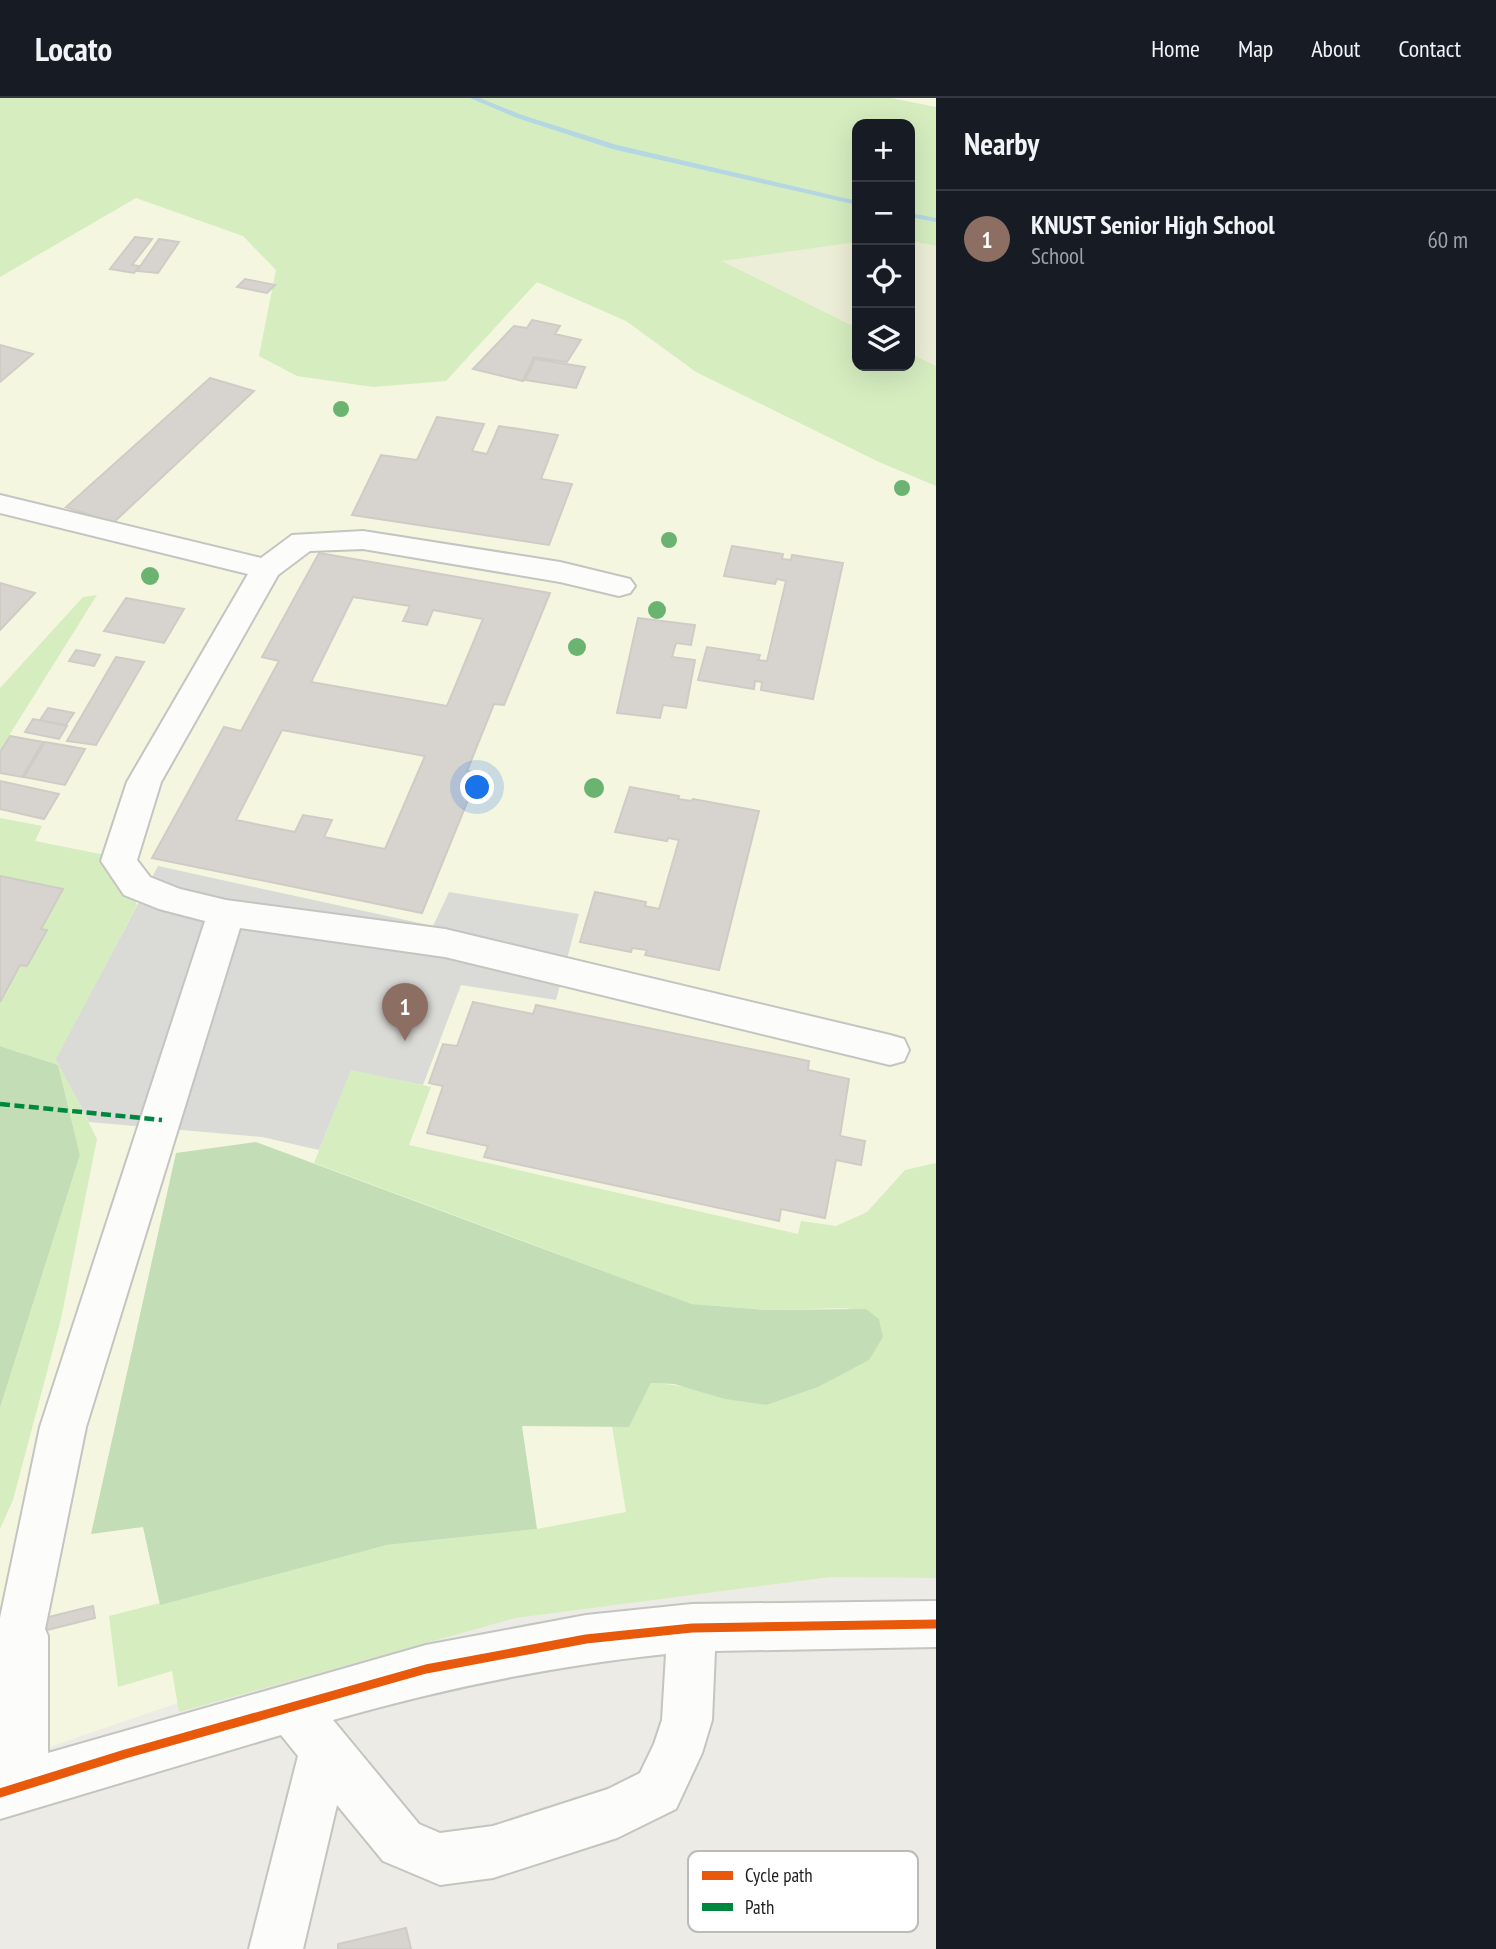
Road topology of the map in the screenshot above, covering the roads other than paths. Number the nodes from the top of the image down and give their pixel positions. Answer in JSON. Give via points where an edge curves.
{"nodes":[{"id":1,"x":0,"y":504,"type":"edge"},
{"id":2,"x":266,"y":569,"type":"junction"},
{"id":3,"x":620,"y":586,"type":"dead end"},
{"id":4,"x":226,"y":913,"type":"junction"},
{"id":5,"x":890,"y":1050,"type":"dead end"},
{"id":6,"x":936,"y":1624,"type":"edge"},
{"id":7,"x":692,"y":1629,"type":"junction"},
{"id":8,"x":291,"y":1707,"type":"junction"},
{"id":9,"x":324,"y":1750,"type":"junction"},
{"id":10,"x":11,"y":1789,"type":"edge"},
{"id":11,"x":276,"y":1949,"type":"edge"}],
"edges":[{"from":1,"to":2,"type":"street"},
{"from":2,"to":3,"type":"street","via":[[303,542],[363,540]]},
{"from":2,"to":4,"type":"street","via":[[144,782],[119,861],[137,886]]},
{"from":4,"to":5,"type":"street","via":[[445,943]]},
{"from":4,"to":10,"type":"street","via":[[63,1427],[24,1630]]},
{"from":6,"to":7,"type":"street"},
{"from":7,"to":8,"type":"street","via":[[586,1639],[426,1669]]},
{"from":7,"to":9,"type":"street","via":[[687,1720],[677,1753],[658,1791],[617,1812],[494,1852],[440,1859],[401,1843]]},
{"from":8,"to":9,"type":"street"},
{"from":8,"to":10,"type":"street"},
{"from":9,"to":11,"type":"street"}]}
